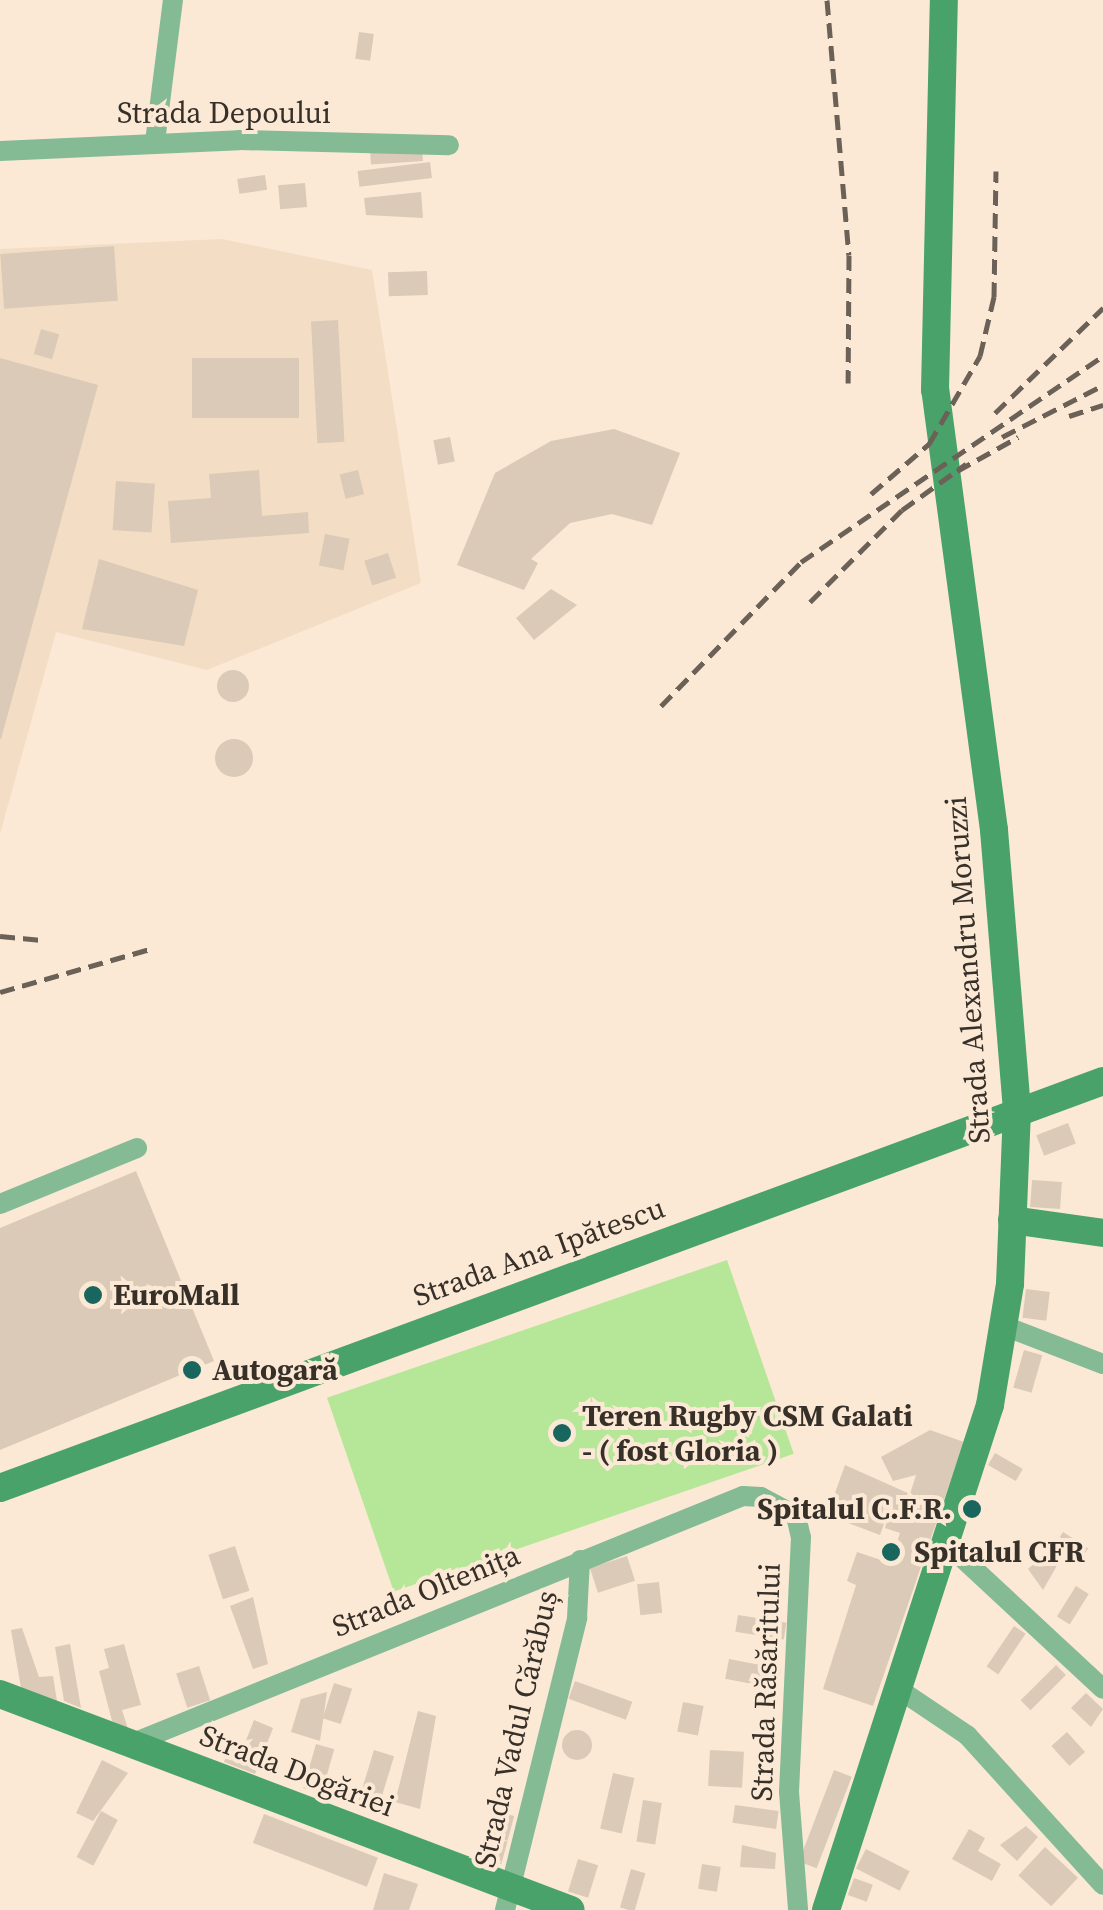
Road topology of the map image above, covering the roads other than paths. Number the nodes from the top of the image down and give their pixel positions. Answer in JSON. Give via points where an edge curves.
{"nodes":[{"id":1,"x":173,"y":0,"type":"edge"},
{"id":2,"x":944,"y":0,"type":"edge"},
{"id":3,"x":155,"y":142,"type":"junction"},
{"id":4,"x":449,"y":146,"type":"dead end"},
{"id":5,"x":0,"y":151,"type":"edge"},
{"id":6,"x":1103,"y":1081,"type":"edge"},
{"id":7,"x":1018,"y":1110,"type":"junction"},
{"id":8,"x":137,"y":1148,"type":"dead end"},
{"id":9,"x":0,"y":1204,"type":"edge"},
{"id":10,"x":1012,"y":1220,"type":"junction"},
{"id":11,"x":1103,"y":1233,"type":"edge"},
{"id":12,"x":1007,"y":1327,"type":"junction"},
{"id":13,"x":1103,"y":1364,"type":"edge"},
{"id":14,"x":0,"y":1488,"type":"edge"},
{"id":15,"x":743,"y":1496,"type":"joint"},
{"id":16,"x":946,"y":1543,"type":"junction"},
{"id":17,"x":580,"y":1560,"type":"junction"},
{"id":18,"x":1103,"y":1689,"type":"edge"},
{"id":19,"x":900,"y":1690,"type":"junction"},
{"id":20,"x":0,"y":1694,"type":"edge"},
{"id":21,"x":133,"y":1743,"type":"junction"},
{"id":22,"x":1103,"y":1885,"type":"edge"},
{"id":23,"x":508,"y":1898,"type":"edge"},
{"id":24,"x":571,"y":1910,"type":"edge"},
{"id":25,"x":798,"y":1910,"type":"edge"},
{"id":26,"x":826,"y":1910,"type":"edge"}],
"edges":[{"from":1,"to":3,"type":"street"},
{"from":2,"to":7,"type":"street","name":"Strada Alexandru Moruzzi","via":[[937,433],[994,830]]},
{"from":3,"to":4,"type":"street","name":"Strada Depoului"},
{"from":3,"to":5,"type":"street","name":"Strada Depoului"},
{"from":6,"to":7,"type":"street","name":"Strada Ana Ipătescu"},
{"from":7,"to":10,"type":"street","name":"Strada Alexandru Moruzzi"},
{"from":7,"to":14,"type":"street","name":"Strada Ana Ipătescu"},
{"from":8,"to":9,"type":"street"},
{"from":10,"to":11,"type":"street"},
{"from":10,"to":12,"type":"street","name":"Strada Alexandru Moruzzi"},
{"from":12,"to":13,"type":"street"},
{"from":12,"to":16,"type":"street","name":"Strada Alexandru Moruzzi"},
{"from":15,"to":17,"type":"street","name":"Strada Oltenița"},
{"from":15,"to":25,"type":"street","name":"Strada Răsăritului","via":[[779,1502],[801,1537],[790,1792]]},
{"from":16,"to":18,"type":"street"},
{"from":16,"to":19,"type":"street","name":"Strada Alexandru Moruzzi"},
{"from":17,"to":21,"type":"street","name":"Strada Oltenița"},
{"from":17,"to":23,"type":"street","name":"Strada Vadul Cărăbuș","via":[[577,1618]]},
{"from":19,"to":22,"type":"street","via":[[966,1734]]},
{"from":19,"to":26,"type":"street","name":"Strada Alexandru Moruzzi"},
{"from":20,"to":21,"type":"street","name":"Strada Dogăriei"},
{"from":21,"to":23,"type":"street","name":"Strada Dogăriei"},
{"from":23,"to":24,"type":"street","name":"Strada Dogăriei"}]}
